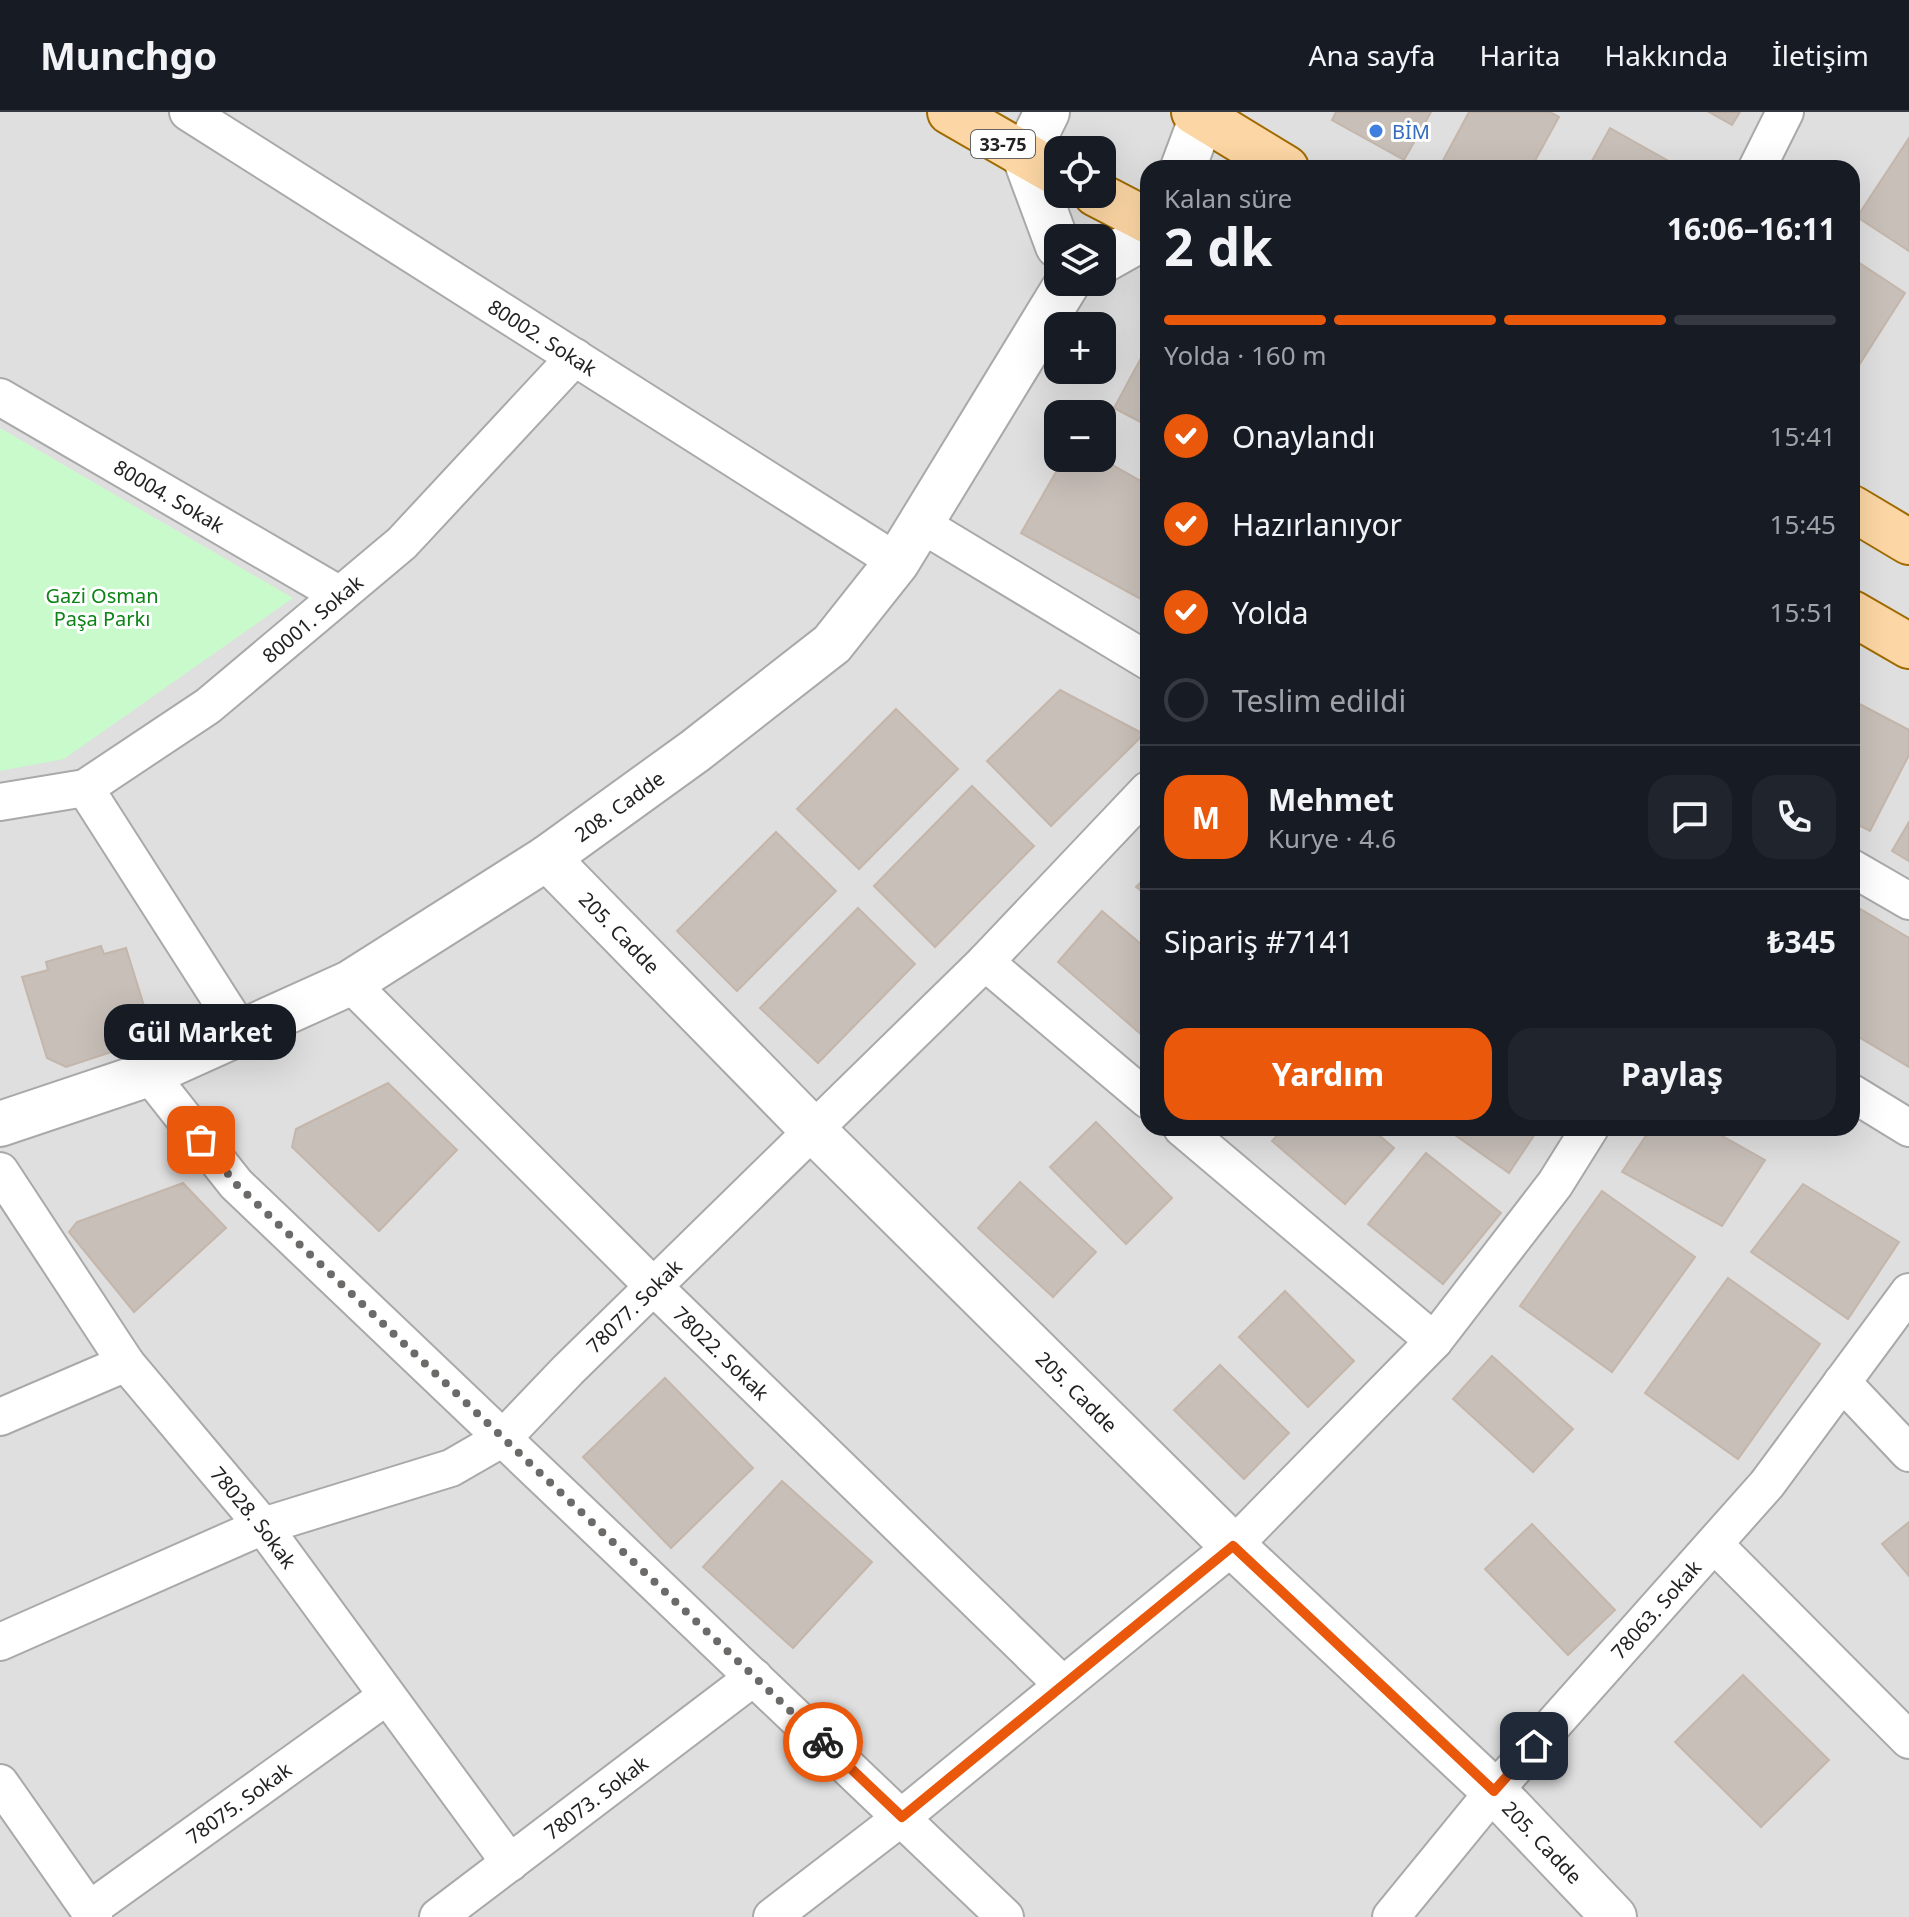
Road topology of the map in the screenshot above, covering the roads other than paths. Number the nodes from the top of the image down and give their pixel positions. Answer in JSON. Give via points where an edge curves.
{"nodes":[{"id":1,"x":950,"y":112,"type":"edge"},
{"id":2,"x":1047,"y":112,"type":"edge"},
{"id":3,"x":1785,"y":112,"type":"edge"},
{"id":4,"x":1199,"y":114,"type":"edge"},
{"id":5,"x":206,"y":116,"type":"edge"},
{"id":6,"x":1185,"y":160,"type":"edge"},
{"id":7,"x":1273,"y":160,"type":"edge"},
{"id":8,"x":1761,"y":160,"type":"edge"},
{"id":9,"x":1042,"y":166,"type":"edge"},
{"id":10,"x":1116,"y":204,"type":"edge"},
{"id":11,"x":1140,"y":217,"type":"edge"},
{"id":12,"x":1054,"y":224,"type":"edge"},
{"id":13,"x":1140,"y":240,"type":"edge"},
{"id":14,"x":1116,"y":253,"type":"edge"},
{"id":15,"x":1059,"y":296,"type":"edge"},
{"id":16,"x":575,"y":357,"type":"junction"},
{"id":17,"x":0,"y":397,"type":"edge"},
{"id":18,"x":1860,"y":513,"type":"edge"},
{"id":19,"x":921,"y":524,"type":"junction"},
{"id":20,"x":1909,"y":542,"type":"edge"},
{"id":21,"x":897,"y":562,"type":"junction"},
{"id":22,"x":340,"y":595,"type":"junction"},
{"id":23,"x":1860,"y":618,"type":"edge"},
{"id":24,"x":1909,"y":646,"type":"edge"},
{"id":25,"x":1140,"y":656,"type":"edge"},
{"id":26,"x":85,"y":788,"type":"junction"},
{"id":27,"x":1140,"y":798,"type":"edge"},
{"id":28,"x":0,"y":802,"type":"edge"},
{"id":29,"x":547,"y":858,"type":"junction"},
{"id":30,"x":1860,"y":873,"type":"edge"},
{"id":31,"x":1909,"y":901,"type":"edge"},
{"id":32,"x":985,"y":962,"type":"junction"},
{"id":33,"x":350,"y":983,"type":"junction"},
{"id":34,"x":241,"y":1032,"type":"junction"},
{"id":35,"x":149,"y":1074,"type":"junction"},
{"id":36,"x":1140,"y":1093,"type":"edge"},
{"id":37,"x":1860,"y":1098,"type":"edge"},
{"id":38,"x":0,"y":1124,"type":"edge"},
{"id":39,"x":1909,"y":1128,"type":"edge"},
{"id":40,"x":814,"y":1131,"type":"junction"},
{"id":41,"x":1191,"y":1136,"type":"edge"},
{"id":42,"x":1585,"y":1136,"type":"edge"},
{"id":43,"x":0,"y":1171,"type":"edge"},
{"id":44,"x":653,"y":1286,"type":"junction"},
{"id":45,"x":1909,"y":1292,"type":"edge"},
{"id":46,"x":1434,"y":1341,"type":"junction"},
{"id":47,"x":126,"y":1363,"type":"junction"},
{"id":48,"x":1842,"y":1382,"type":"junction"},
{"id":49,"x":0,"y":1417,"type":"edge"},
{"id":50,"x":503,"y":1438,"type":"junction"},
{"id":51,"x":1909,"y":1453,"type":"edge"},
{"id":52,"x":263,"y":1526,"type":"junction"},
{"id":53,"x":1714,"y":1544,"type":"junction"},
{"id":54,"x":1233,"y":1546,"type":"junction"},
{"id":55,"x":0,"y":1642,"type":"edge"},
{"id":56,"x":754,"y":1677,"type":"junction"},
{"id":57,"x":1063,"y":1685,"type":"junction"},
{"id":58,"x":387,"y":1696,"type":"junction"},
{"id":59,"x":1909,"y":1740,"type":"edge"},
{"id":60,"x":0,"y":1783,"type":"edge"},
{"id":61,"x":1494,"y":1791,"type":"junction"},
{"id":62,"x":902,"y":1817,"type":"junction"},
{"id":63,"x":510,"y":1863,"type":"junction"},
{"id":64,"x":91,"y":1914,"type":"edge"},
{"id":65,"x":438,"y":1917,"type":"edge"},
{"id":66,"x":772,"y":1917,"type":"edge"},
{"id":67,"x":1005,"y":1917,"type":"edge"},
{"id":68,"x":1391,"y":1917,"type":"edge"},
{"id":69,"x":1614,"y":1917,"type":"edge"}],
"edges":[{"from":1,"to":9,"type":"main road","number":"33-75"},
{"from":2,"to":9,"type":"street"},
{"from":3,"to":8,"type":"street"},
{"from":4,"to":6,"type":"street"},
{"from":4,"to":7,"type":"main road"},
{"from":5,"to":16,"type":"street","name":"80002. Sokak"},
{"from":9,"to":12,"type":"street"},
{"from":10,"to":11,"type":"main road"},
{"from":13,"to":14,"type":"street"},
{"from":15,"to":19,"type":"street","name":"208. Cadde"},
{"from":16,"to":21,"type":"street","name":"80002. Sokak"},
{"from":16,"to":22,"type":"street","name":"80001. Sokak","via":[[402,543]]},
{"from":17,"to":22,"type":"street","name":"80004. Sokak"},
{"from":18,"to":20,"type":"main road"},
{"from":19,"to":21,"type":"street","name":"208. Cadde"},
{"from":19,"to":25,"type":"street"},
{"from":21,"to":29,"type":"street","name":"208. Cadde","via":[[832,644]]},
{"from":22,"to":26,"type":"street","name":"80001. Sokak","via":[[208,706]]},
{"from":23,"to":24,"type":"main road"},
{"from":26,"to":28,"type":"street","name":"80001. Sokak"},
{"from":26,"to":34,"type":"street"},
{"from":27,"to":32,"type":"street","name":"78077. Sokak"},
{"from":29,"to":33,"type":"street","name":"208. Cadde"},
{"from":29,"to":40,"type":"street","name":"205. Cadde"},
{"from":30,"to":31,"type":"street"},
{"from":32,"to":36,"type":"street"},
{"from":32,"to":40,"type":"street","name":"78077. Sokak"},
{"from":33,"to":34,"type":"street","name":"208. Cadde"},
{"from":33,"to":44,"type":"street","name":"78022. Sokak"},
{"from":34,"to":35,"type":"street","name":"208. Cadde"},
{"from":35,"to":38,"type":"street","name":"208. Cadde"},
{"from":35,"to":50,"type":"street","via":[[236,1184]]},
{"from":37,"to":39,"type":"street"},
{"from":40,"to":44,"type":"street","name":"78077. Sokak"},
{"from":40,"to":54,"type":"street","name":"205. Cadde"},
{"from":41,"to":46,"type":"street"},
{"from":42,"to":46,"type":"street","via":[[1555,1184]]},
{"from":43,"to":47,"type":"street","name":"78028. Sokak"},
{"from":44,"to":50,"type":"street","name":"78077. Sokak"},
{"from":44,"to":57,"type":"street","name":"78022. Sokak"},
{"from":45,"to":48,"type":"street","name":"78063. Sokak"},
{"from":46,"to":54,"type":"street"},
{"from":47,"to":49,"type":"street"},
{"from":47,"to":52,"type":"street","name":"78028. Sokak"},
{"from":48,"to":51,"type":"street"},
{"from":48,"to":53,"type":"street","name":"78063. Sokak","via":[[1767,1484]]},
{"from":50,"to":52,"type":"street","name":"78077. Sokak","via":[[451,1468]]},
{"from":50,"to":56,"type":"street"},
{"from":52,"to":55,"type":"street","name":"78077. Sokak"},
{"from":52,"to":58,"type":"street","name":"78028. Sokak"},
{"from":53,"to":59,"type":"street"},
{"from":53,"to":61,"type":"street","name":"78063. Sokak"},
{"from":54,"to":57,"type":"street"},
{"from":54,"to":61,"type":"street","name":"205. Cadde"},
{"from":56,"to":62,"type":"street"},
{"from":56,"to":63,"type":"street","name":"78073. Sokak"},
{"from":57,"to":62,"type":"street"},
{"from":58,"to":63,"type":"street","name":"78028. Sokak"},
{"from":58,"to":64,"type":"street","name":"78075. Sokak"},
{"from":60,"to":64,"type":"street"},
{"from":61,"to":68,"type":"street","name":"78063. Sokak"},
{"from":61,"to":69,"type":"street","name":"205. Cadde"},
{"from":62,"to":66,"type":"street"},
{"from":62,"to":67,"type":"street"},
{"from":63,"to":65,"type":"street","name":"78073. Sokak"}]}
